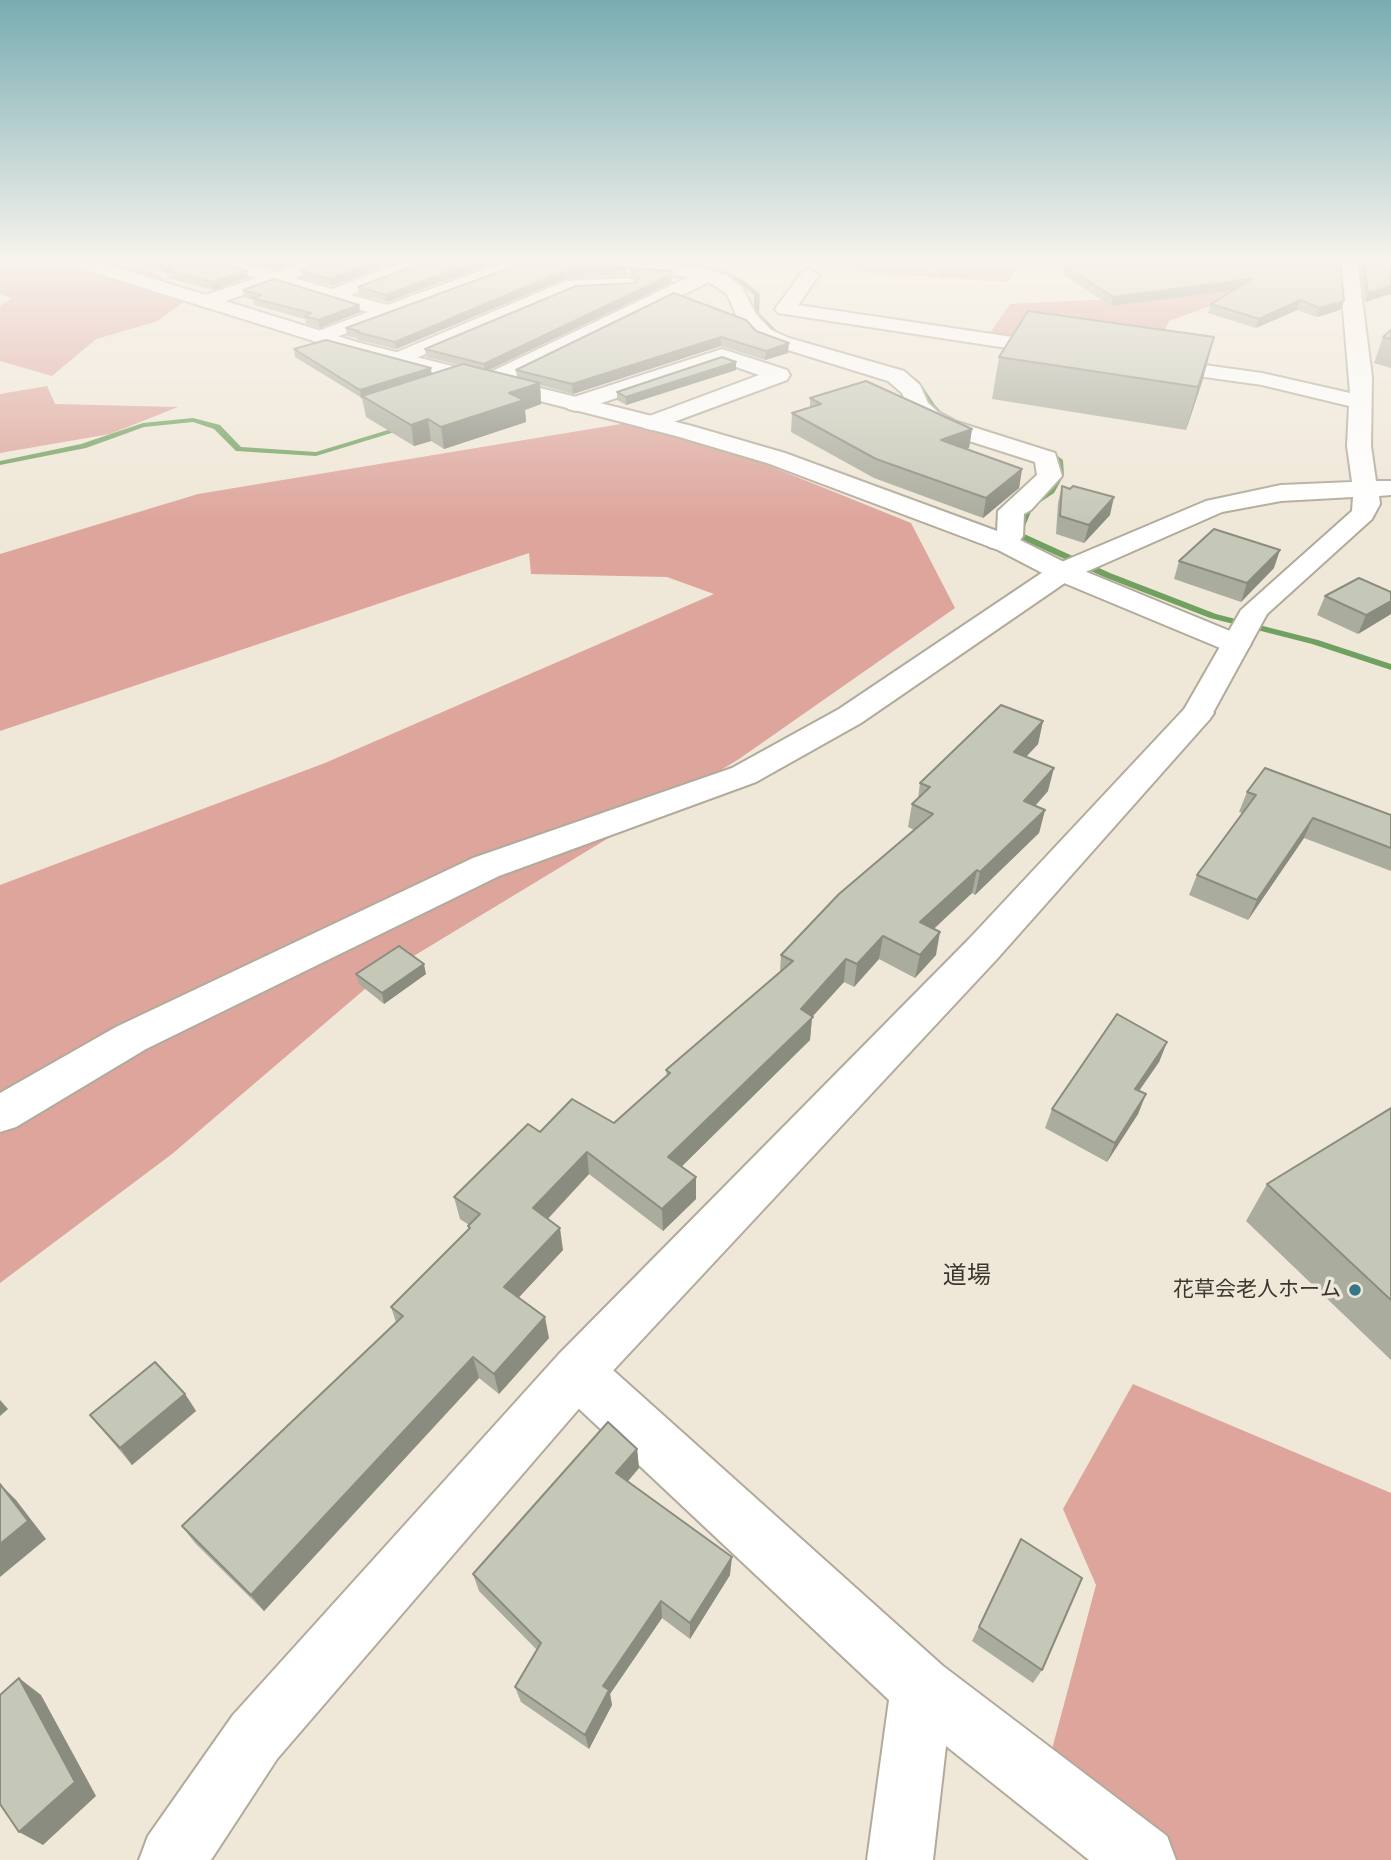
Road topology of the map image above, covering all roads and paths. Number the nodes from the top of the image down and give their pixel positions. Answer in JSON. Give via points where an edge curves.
{"nodes":[{"id":1,"x":354,"y":347,"type":"edge"},
{"id":2,"x":426,"y":347,"type":"edge"},
{"id":3,"x":561,"y":347,"type":"edge"},
{"id":4,"x":797,"y":347,"type":"edge"},
{"id":5,"x":1037,"y":347,"type":"edge"},
{"id":6,"x":1358,"y":347,"type":"edge"},
{"id":7,"x":1085,"y":354,"type":"edge"},
{"id":8,"x":397,"y":359,"type":"junction"},
{"id":9,"x":1140,"y":362,"type":"edge"},
{"id":10,"x":463,"y":375,"type":"junction"},
{"id":11,"x":488,"y":382,"type":"junction"},
{"id":12,"x":424,"y":388,"type":"edge"},
{"id":13,"x":1360,"y":402,"type":"junction"},
{"id":14,"x":576,"y":404,"type":"junction"},
{"id":15,"x":652,"y":423,"type":"junction"},
{"id":16,"x":1391,"y":488,"type":"edge"},
{"id":17,"x":1364,"y":501,"type":"junction"},
{"id":18,"x":1391,"y":521,"type":"edge"},
{"id":19,"x":998,"y":541,"type":"junction"},
{"id":20,"x":1075,"y":566,"type":"junction"},
{"id":21,"x":1243,"y":631,"type":"junction"},
{"id":22,"x":0,"y":1114,"type":"edge"},
{"id":23,"x":577,"y":1372,"type":"junction"},
{"id":24,"x":921,"y":1688,"type":"junction"},
{"id":25,"x":173,"y":1860,"type":"edge"},
{"id":26,"x":900,"y":1860,"type":"edge"},
{"id":27,"x":1143,"y":1860,"type":"edge"}],
"edges":[{"from":1,"to":8,"type":"street"},
{"from":2,"to":8,"type":"street"},
{"from":3,"to":11,"type":"street"},
{"from":4,"to":19,"type":"street","via":[[896,376],[930,417],[1046,458],[1050,476],[1011,511],[1010,536]]},
{"from":5,"to":7,"type":"street"},
{"from":6,"to":13,"type":"street"},
{"from":8,"to":10,"type":"street"},
{"from":9,"to":13,"type":"street","via":[[1262,380]]},
{"from":10,"to":11,"type":"street"},
{"from":10,"to":12,"type":"street"},
{"from":11,"to":14,"type":"street"},
{"from":13,"to":17,"type":"street"},
{"from":14,"to":15,"type":"street"},
{"from":14,"to":15,"type":"street","via":[[722,355],[779,375]]},
{"from":15,"to":19,"type":"street","via":[[776,458]]},
{"from":16,"to":17,"type":"street"},
{"from":17,"to":18,"type":"street"},
{"from":17,"to":20,"type":"street","via":[[1281,494],[1215,506]]},
{"from":17,"to":21,"type":"street","via":[[1255,610]]},
{"from":19,"to":20,"type":"street"},
{"from":20,"to":21,"type":"street"},
{"from":20,"to":22,"type":"street","via":[[1029,592],[850,716],[744,775],[486,867],[131,1038]]},
{"from":21,"to":23,"type":"street","via":[[1198,713],[983,949]]},
{"from":23,"to":24,"type":"street"},
{"from":23,"to":25,"type":"street","via":[[255,1737]]},
{"from":24,"to":26,"type":"street"},
{"from":24,"to":27,"type":"street"}]}
